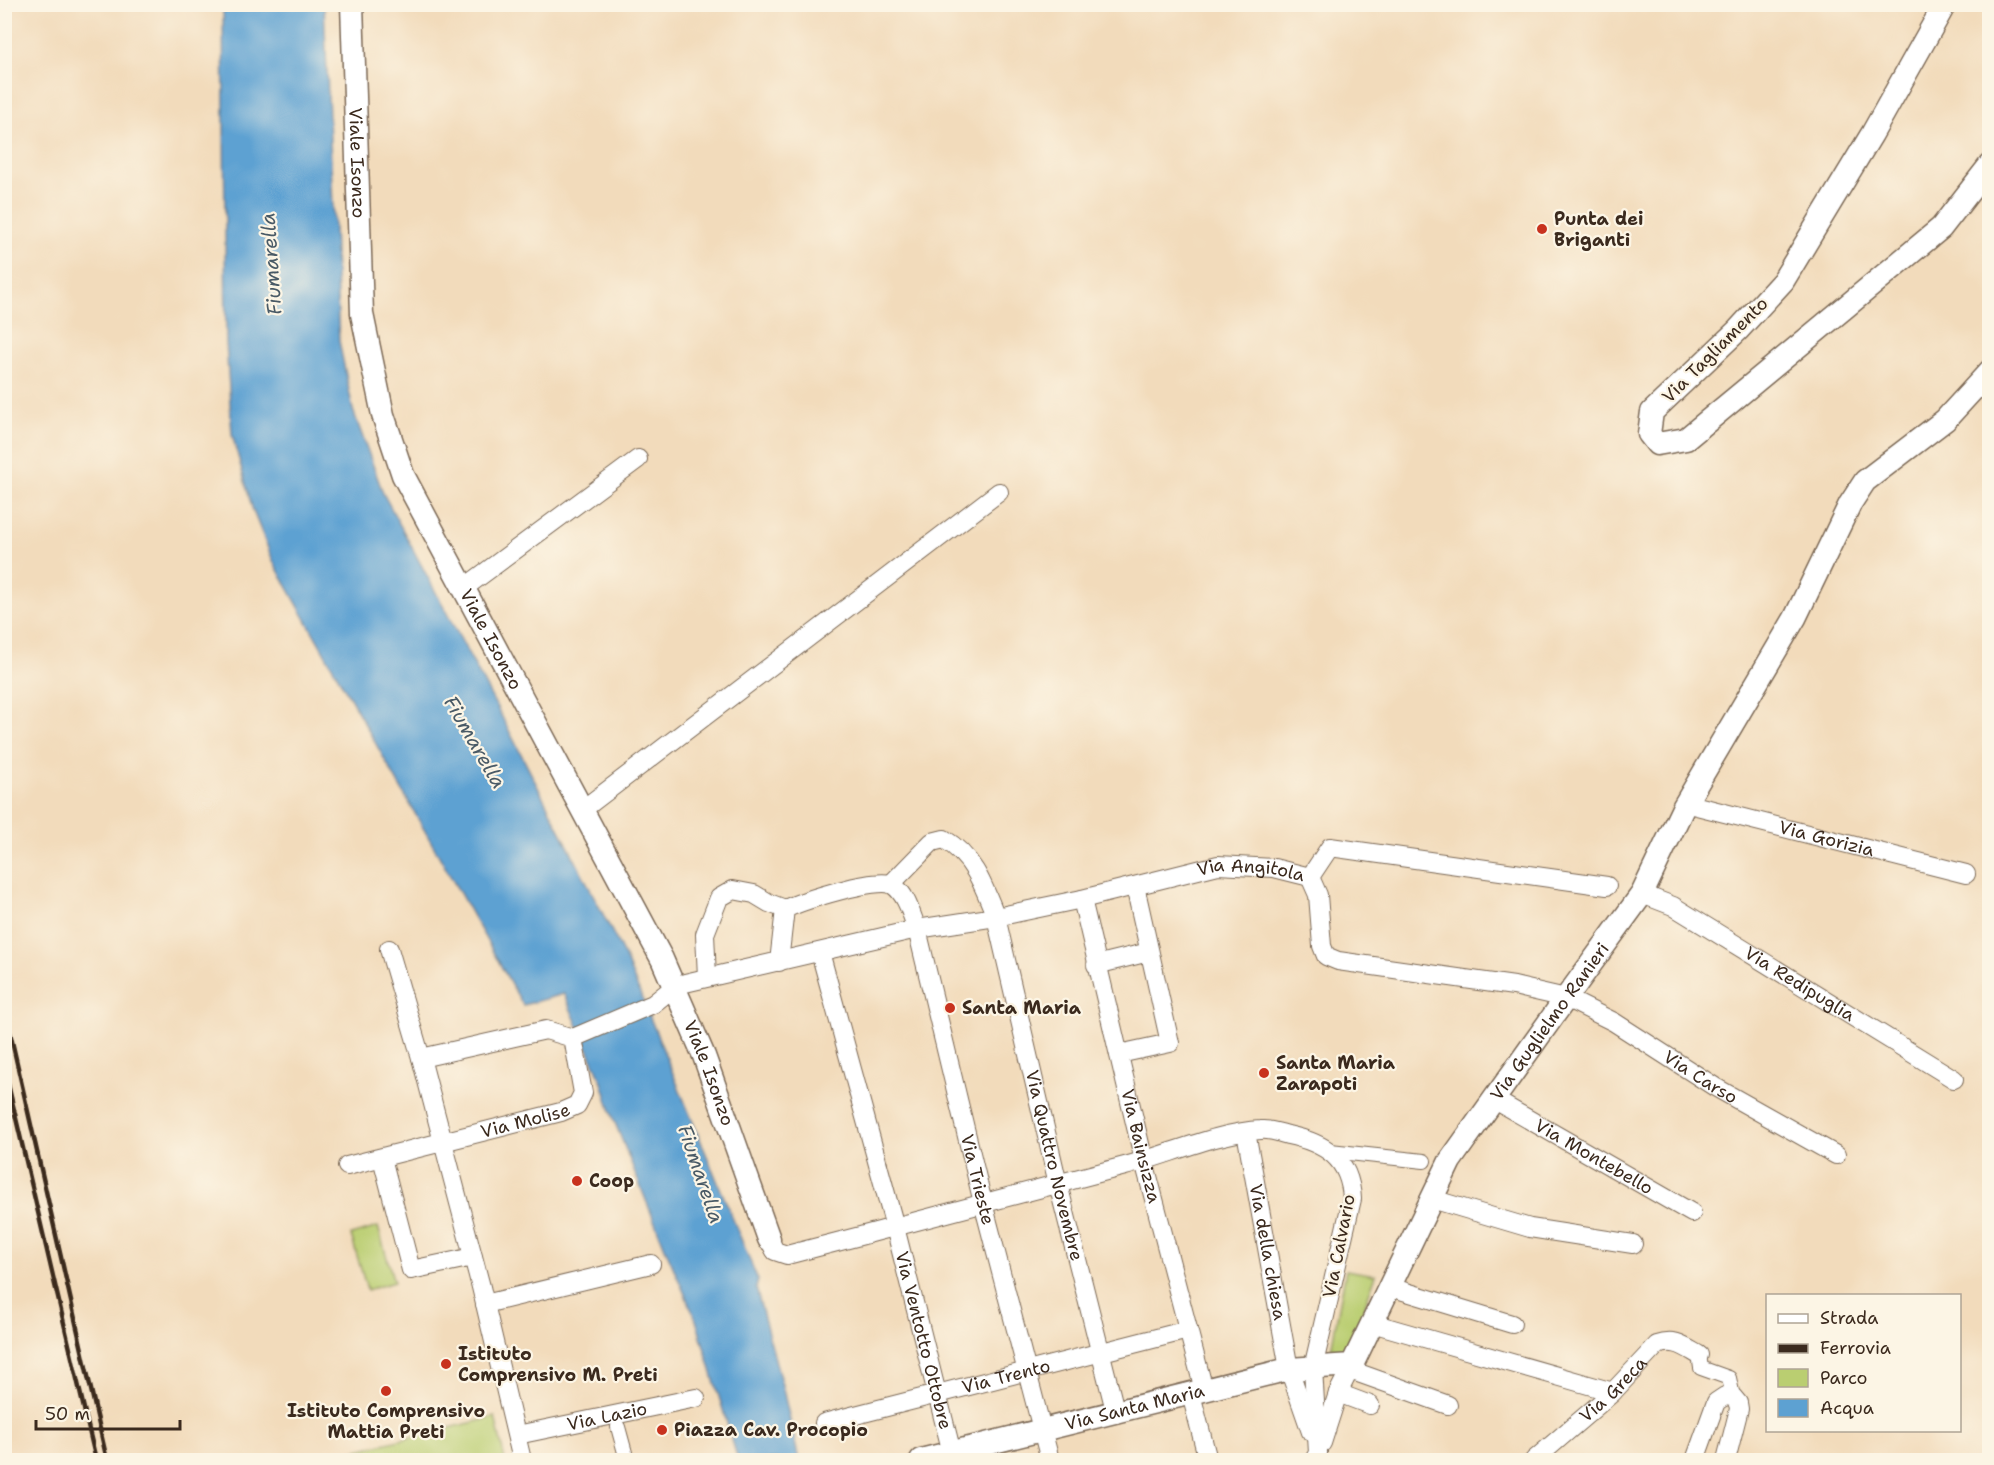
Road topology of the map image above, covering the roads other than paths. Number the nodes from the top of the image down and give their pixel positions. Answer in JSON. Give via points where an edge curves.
{"nodes":[{"id":1,"x":352,"y":4,"type":"edge"},
{"id":2,"x":1945,"y":4,"type":"edge"},
{"id":3,"x":1989,"y":165,"type":"edge"},
{"id":4,"x":1989,"y":371,"type":"edge"},
{"id":5,"x":638,"y":459,"type":"dead end"},
{"id":6,"x":999,"y":492,"type":"dead end"},
{"id":7,"x":464,"y":588,"type":"junction"},
{"id":8,"x":1685,"y":803,"type":"junction"},
{"id":9,"x":582,"y":810,"type":"junction"},
{"id":10,"x":1966,"y":874,"type":"dead end"},
{"id":11,"x":1310,"y":877,"type":"junction"},
{"id":12,"x":891,"y":884,"type":"junction"},
{"id":13,"x":1135,"y":886,"type":"junction"},
{"id":14,"x":1607,"y":886,"type":"dead end"},
{"id":15,"x":1642,"y":894,"type":"junction"},
{"id":16,"x":1082,"y":899,"type":"junction"},
{"id":17,"x":785,"y":909,"type":"junction"},
{"id":18,"x":996,"y":917,"type":"junction"},
{"id":19,"x":917,"y":929,"type":"junction"},
{"id":20,"x":389,"y":950,"type":"dead end"},
{"id":21,"x":820,"y":952,"type":"junction"},
{"id":22,"x":1149,"y":952,"type":"junction"},
{"id":23,"x":779,"y":962,"type":"junction"},
{"id":24,"x":1096,"y":965,"type":"junction"},
{"id":25,"x":707,"y":977,"type":"junction"},
{"id":26,"x":674,"y":987,"type":"junction"},
{"id":27,"x":1566,"y":998,"type":"junction"},
{"id":28,"x":573,"y":1038,"type":"junction"},
{"id":29,"x":1119,"y":1054,"type":"junction"},
{"id":30,"x":421,"y":1059,"type":"junction"},
{"id":31,"x":1954,"y":1079,"type":"dead end"},
{"id":32,"x":1495,"y":1100,"type":"junction"},
{"id":33,"x":1246,"y":1132,"type":"junction"},
{"id":34,"x":443,"y":1143,"type":"junction"},
{"id":35,"x":1330,"y":1151,"type":"junction"},
{"id":36,"x":1836,"y":1155,"type":"dead end"},
{"id":37,"x":382,"y":1158,"type":"junction"},
{"id":38,"x":1144,"y":1161,"type":"junction"},
{"id":39,"x":1424,"y":1161,"type":"dead end"},
{"id":40,"x":347,"y":1166,"type":"dead end"},
{"id":41,"x":1058,"y":1184,"type":"junction"},
{"id":42,"x":1432,"y":1199,"type":"junction"},
{"id":43,"x":983,"y":1203,"type":"junction"},
{"id":44,"x":1692,"y":1213,"type":"dead end"},
{"id":45,"x":895,"y":1227,"type":"junction"},
{"id":46,"x":769,"y":1239,"type":"joint"},
{"id":47,"x":1632,"y":1244,"type":"dead end"},
{"id":48,"x":473,"y":1257,"type":"junction"},
{"id":49,"x":651,"y":1264,"type":"dead end"},
{"id":50,"x":1390,"y":1287,"type":"junction"},
{"id":51,"x":485,"y":1304,"type":"junction"},
{"id":52,"x":1372,"y":1323,"type":"junction"},
{"id":53,"x":1512,"y":1324,"type":"dead end"},
{"id":54,"x":1188,"y":1330,"type":"junction"},
{"id":55,"x":1100,"y":1352,"type":"junction"},
{"id":56,"x":1699,"y":1356,"type":"joint"},
{"id":57,"x":1313,"y":1368,"type":"junction"},
{"id":58,"x":1351,"y":1368,"type":"junction"},
{"id":59,"x":1289,"y":1370,"type":"junction"},
{"id":60,"x":1026,"y":1371,"type":"junction"},
{"id":61,"x":1198,"y":1392,"type":"junction"},
{"id":62,"x":1613,"y":1392,"type":"junction"},
{"id":63,"x":937,"y":1393,"type":"junction"},
{"id":64,"x":1338,"y":1393,"type":"junction"},
{"id":65,"x":1733,"y":1397,"type":"junction"},
{"id":66,"x":696,"y":1398,"type":"dead end"},
{"id":67,"x":1370,"y":1405,"type":"dead end"},
{"id":68,"x":1448,"y":1405,"type":"dead end"},
{"id":69,"x":1116,"y":1414,"type":"junction"},
{"id":70,"x":616,"y":1421,"type":"junction"},
{"id":71,"x":824,"y":1423,"type":"dead end"},
{"id":72,"x":1041,"y":1430,"type":"junction"},
{"id":73,"x":517,"y":1435,"type":"junction"},
{"id":74,"x":952,"y":1453,"type":"junction"},
{"id":75,"x":1319,"y":1458,"type":"edge"},
{"id":76,"x":522,"y":1461,"type":"edge"},
{"id":77,"x":627,"y":1461,"type":"edge"},
{"id":78,"x":921,"y":1461,"type":"edge"},
{"id":79,"x":1050,"y":1461,"type":"edge"},
{"id":80,"x":1208,"y":1461,"type":"edge"},
{"id":81,"x":1534,"y":1461,"type":"edge"},
{"id":82,"x":1695,"y":1461,"type":"edge"},
{"id":83,"x":1726,"y":1461,"type":"edge"}],
"edges":[{"from":1,"to":7,"type":"street","name":"Viale Isonzo","via":[[362,314],[372,369],[404,475]]},
{"from":2,"to":3,"type":"street","name":"Via Tagliamento","via":[[1783,281],[1652,412],[1649,434],[1657,444],[1686,439],[1941,228]]},
{"from":4,"to":8,"type":"street","name":"Via Guglielmo Ranieri","via":[[1945,420],[1865,481],[1795,618]]},
{"from":5,"to":7,"type":"street"},
{"from":6,"to":9,"type":"street"},
{"from":7,"to":9,"type":"street","name":"Viale Isonzo"},
{"from":8,"to":10,"type":"street","name":"Via Gorizia"},
{"from":8,"to":15,"type":"street","name":"Via Guglielmo Ranieri"},
{"from":9,"to":26,"type":"street","name":"Viale Isonzo"},
{"from":11,"to":13,"type":"street","name":"Via Angitola","via":[[1274,868],[1218,865]]},
{"from":11,"to":14,"type":"street","name":"Via Angitola","via":[[1330,848]]},
{"from":11,"to":27,"type":"street","name":"Via Carso","via":[[1318,895],[1326,956]]},
{"from":12,"to":17,"type":"street","via":[[878,882]]},
{"from":12,"to":18,"type":"street","name":"Via Quattro Novembre","via":[[932,842],[944,839],[957,847],[981,879]]},
{"from":12,"to":19,"type":"street","name":"Via Trieste","via":[[905,898]]},
{"from":13,"to":16,"type":"street","name":"Via Angitola"},
{"from":13,"to":22,"type":"street"},
{"from":15,"to":27,"type":"street","name":"Via Guglielmo Ranieri"},
{"from":15,"to":31,"type":"street","name":"Via Redipuglia","via":[[1672,906]]},
{"from":16,"to":18,"type":"street","name":"Via Angitola"},
{"from":16,"to":24,"type":"street","name":"Via Bainsizza"},
{"from":17,"to":23,"type":"street"},
{"from":17,"to":25,"type":"street","via":[[754,894],[733,890],[719,898],[705,934]]},
{"from":18,"to":19,"type":"street","name":"Via Angitola"},
{"from":18,"to":41,"type":"street","name":"Via Quattro Novembre"},
{"from":19,"to":21,"type":"street","name":"Via Angitola"},
{"from":19,"to":43,"type":"street","name":"Via Trieste"},
{"from":20,"to":30,"type":"street"},
{"from":21,"to":23,"type":"street","name":"Via Angitola"},
{"from":21,"to":45,"type":"street","name":"Via Ventotto Ottobre"},
{"from":22,"to":24,"type":"street"},
{"from":22,"to":29,"type":"street","via":[[1170,1043]]},
{"from":23,"to":25,"type":"street","name":"Via Angitola"},
{"from":24,"to":29,"type":"street","name":"Via Bainsizza"},
{"from":25,"to":26,"type":"street","name":"Via Angitola"},
{"from":26,"to":28,"type":"street","via":[[653,1004]]},
{"from":26,"to":46,"type":"street","name":"Viale Isonzo","via":[[704,1056]]},
{"from":27,"to":32,"type":"street","name":"Via Guglielmo Ranieri"},
{"from":27,"to":36,"type":"street","name":"Via Carso","via":[[1614,1022],[1715,1087]]},
{"from":28,"to":30,"type":"street","via":[[546,1030]]},
{"from":28,"to":34,"type":"street","name":"Via Molise","via":[[584,1092],[577,1105]]},
{"from":29,"to":38,"type":"street","name":"Via Bainsizza"},
{"from":30,"to":34,"type":"street","via":[[421,1091]]},
{"from":32,"to":42,"type":"street","name":"Via Guglielmo Ranieri","via":[[1443,1166]]},
{"from":32,"to":44,"type":"street","name":"Via Montebello"},
{"from":33,"to":35,"type":"street","name":"Via Calvario","via":[[1264,1130],[1312,1140]]},
{"from":33,"to":38,"type":"street","name":"Via Calvario"},
{"from":33,"to":59,"type":"street","name":"Via della chiesa"},
{"from":34,"to":37,"type":"street","name":"Via Molise"},
{"from":34,"to":48,"type":"street"},
{"from":35,"to":39,"type":"street"},
{"from":35,"to":57,"type":"street","name":"Via Calvario","via":[[1351,1183],[1352,1199]]},
{"from":37,"to":40,"type":"street","name":"Via Molise"},
{"from":37,"to":48,"type":"street","via":[[411,1270]]},
{"from":38,"to":41,"type":"street","name":"Via Calvario"},
{"from":38,"to":54,"type":"street","name":"Via Bainsizza"},
{"from":41,"to":43,"type":"street","name":"Via Calvario"},
{"from":41,"to":55,"type":"street","name":"Via Quattro Novembre"},
{"from":42,"to":47,"type":"street","via":[[1530,1228]]},
{"from":42,"to":50,"type":"street","name":"Via Guglielmo Ranieri"},
{"from":43,"to":45,"type":"street","name":"Via Calvario"},
{"from":43,"to":60,"type":"street","name":"Via Trieste"},
{"from":45,"to":46,"type":"street","name":"Via Calvario","via":[[787,1255],[775,1251]]},
{"from":45,"to":63,"type":"street","name":"Via Ventotto Ottobre"},
{"from":48,"to":51,"type":"street"},
{"from":49,"to":51,"type":"street"},
{"from":50,"to":52,"type":"street","name":"Via Guglielmo Ranieri"},
{"from":50,"to":53,"type":"street"},
{"from":51,"to":73,"type":"street"},
{"from":52,"to":58,"type":"street","name":"Via Guglielmo Ranieri"},
{"from":52,"to":62,"type":"street"},
{"from":54,"to":55,"type":"street","name":"Via Trento"},
{"from":54,"to":61,"type":"street","name":"Via Bainsizza"},
{"from":55,"to":60,"type":"street","name":"Via Trento"},
{"from":55,"to":69,"type":"street","name":"Via Quattro Novembre"},
{"from":56,"to":62,"type":"street","name":"Via Greca","via":[[1679,1344],[1657,1345]]},
{"from":56,"to":65,"type":"street","via":[[1701,1368],[1729,1378]]},
{"from":57,"to":58,"type":"street","name":"Via Santa Maria"},
{"from":57,"to":59,"type":"street","name":"Via Santa Maria"},
{"from":57,"to":75,"type":"street","name":"Via Calvario"},
{"from":58,"to":64,"type":"street"},
{"from":58,"to":68,"type":"street"},
{"from":59,"to":61,"type":"street","name":"Via Santa Maria"},
{"from":59,"to":75,"type":"street","name":"Via della chiesa"},
{"from":60,"to":63,"type":"street","name":"Via Trento"},
{"from":60,"to":72,"type":"street","name":"Via Trieste"},
{"from":61,"to":69,"type":"street","name":"Via Santa Maria"},
{"from":61,"to":80,"type":"street","name":"Via Bainsizza"},
{"from":62,"to":81,"type":"street","name":"Via Greca"},
{"from":63,"to":71,"type":"street","name":"Via Trento"},
{"from":63,"to":74,"type":"street","name":"Via Ventotto Ottobre"},
{"from":64,"to":67,"type":"street"},
{"from":64,"to":75,"type":"street"},
{"from":65,"to":82,"type":"street","via":[[1725,1396],[1716,1402]]},
{"from":65,"to":83,"type":"street","via":[[1739,1409]]},
{"from":66,"to":70,"type":"street","name":"Via Lazio"},
{"from":69,"to":72,"type":"street","name":"Via Santa Maria"},
{"from":70,"to":73,"type":"street","name":"Via Lazio"},
{"from":70,"to":77,"type":"street"},
{"from":72,"to":74,"type":"street","name":"Via Santa Maria"},
{"from":72,"to":79,"type":"street","name":"Via Trieste"},
{"from":73,"to":76,"type":"street"},
{"from":74,"to":78,"type":"street","name":"Via Santa Maria"}]}
